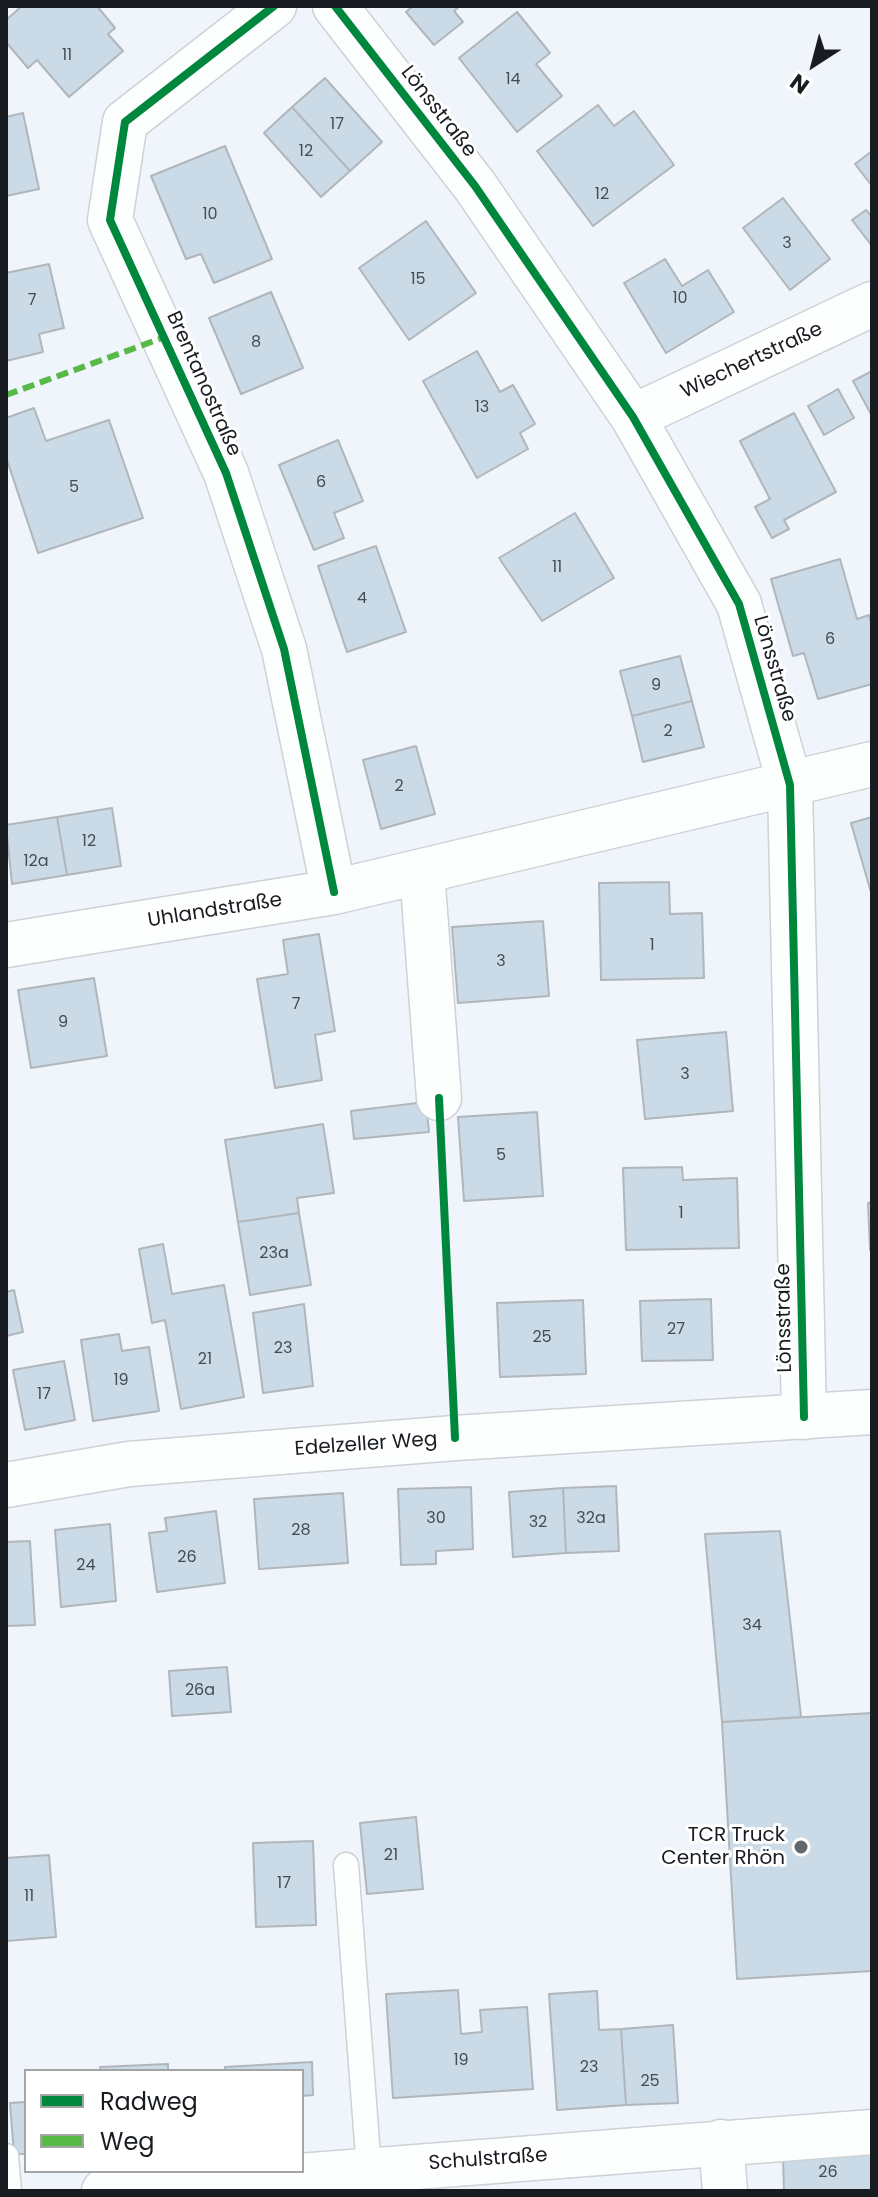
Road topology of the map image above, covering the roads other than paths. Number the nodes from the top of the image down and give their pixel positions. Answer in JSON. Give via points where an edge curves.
{"nodes":[{"id":1,"x":274,"y":6,"type":"edge"},
{"id":2,"x":335,"y":6,"type":"edge"},
{"id":3,"x":872,"y":304,"type":"edge"},
{"id":4,"x":633,"y":417,"type":"junction"},
{"id":5,"x":872,"y":764,"type":"edge"},
{"id":6,"x":790,"y":785,"type":"junction"},
{"id":7,"x":422,"y":872,"type":"junction"},
{"id":8,"x":334,"y":892,"type":"junction"},
{"id":9,"x":6,"y":945,"type":"edge"},
{"id":10,"x":439,"y":1098,"type":"dead end"},
{"id":11,"x":872,"y":1412,"type":"edge"},
{"id":12,"x":804,"y":1417,"type":"junction"},
{"id":13,"x":6,"y":1485,"type":"edge"},
{"id":14,"x":346,"y":1865,"type":"dead end"},
{"id":15,"x":872,"y":2132,"type":"edge"},
{"id":16,"x":721,"y":2142,"type":"junction"},
{"id":17,"x":6,"y":2156,"type":"edge"},
{"id":18,"x":369,"y":2169,"type":"junction"},
{"id":19,"x":294,"y":2183,"type":"edge"},
{"id":20,"x":9,"y":2191,"type":"edge"},
{"id":21,"x":104,"y":2191,"type":"edge"},
{"id":22,"x":725,"y":2191,"type":"edge"}],
"edges":[{"from":1,"to":8,"type":"street","name":"Brentanostraße","via":[[125,122],[110,220],[226,473],[284,649]]},
{"from":2,"to":4,"type":"street","name":"Lönsstraße","via":[[475,186]]},
{"from":3,"to":4,"type":"street","name":"Wiechertstraße"},
{"from":4,"to":6,"type":"street","name":"Lönsstraße","via":[[739,604]]},
{"from":5,"to":6,"type":"street","name":"Uhlandstraße"},
{"from":6,"to":7,"type":"street","name":"Uhlandstraße"},
{"from":6,"to":12,"type":"street","name":"Lönsstraße"},
{"from":7,"to":8,"type":"street","name":"Uhlandstraße"},
{"from":7,"to":10,"type":"street"},
{"from":8,"to":9,"type":"street","name":"Uhlandstraße"},
{"from":11,"to":12,"type":"street","name":"Edelzeller Weg"},
{"from":12,"to":13,"type":"street","name":"Edelzeller Weg","via":[[145,1463]]},
{"from":14,"to":18,"type":"lane"},
{"from":15,"to":16,"type":"street","name":"Schulstraße"},
{"from":16,"to":18,"type":"street","name":"Schulstraße"},
{"from":16,"to":22,"type":"street"},
{"from":17,"to":20,"type":"lane"},
{"from":18,"to":19,"type":"street","name":"Schulstraße"},
{"from":19,"to":21,"type":"street","name":"Schulstraße"}]}
